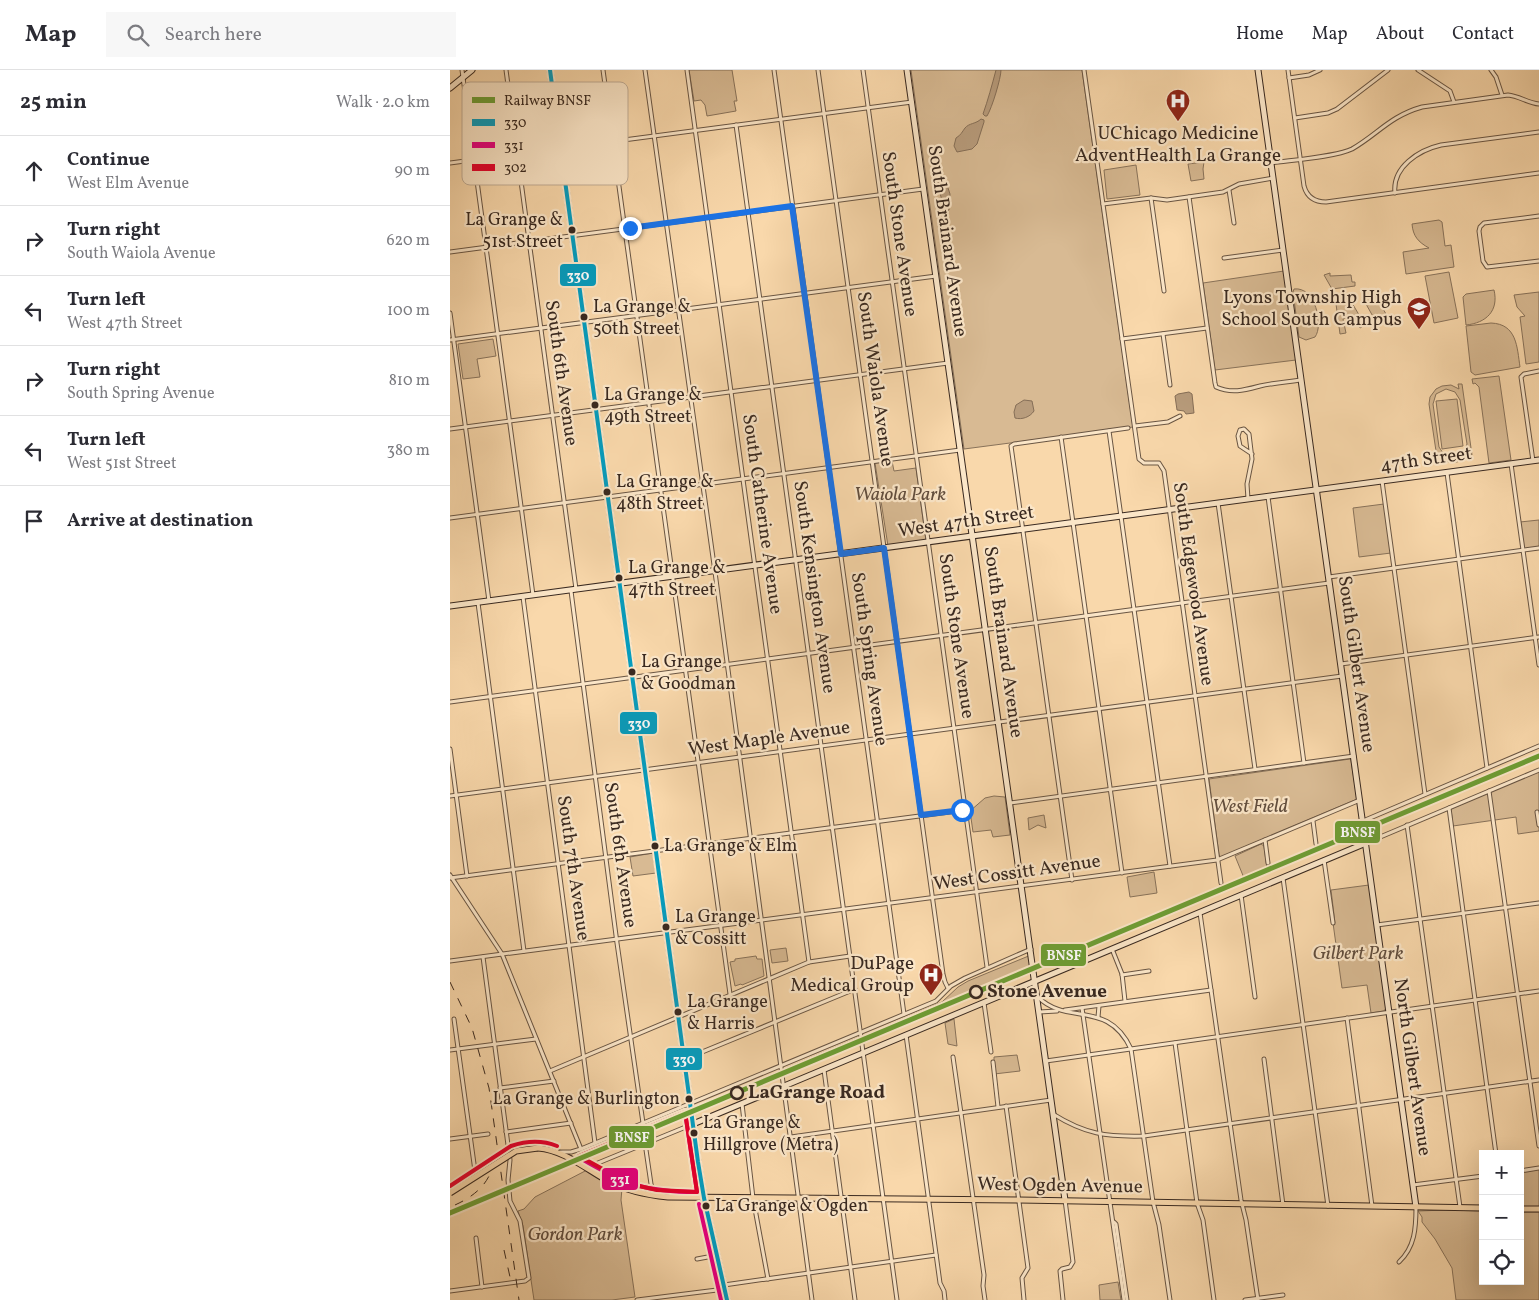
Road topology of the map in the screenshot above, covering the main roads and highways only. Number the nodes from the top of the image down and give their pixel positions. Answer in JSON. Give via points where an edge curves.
{"nodes":[{"id":1,"x":566,"y":185,"type":"edge"},
{"id":2,"x":450,"y":1193,"type":"edge"},
{"id":3,"x":704,"y":1198,"type":"junction"},
{"id":4,"x":1479,"y":1208,"type":"edge"},
{"id":5,"x":1524,"y":1208,"type":"edge"},
{"id":6,"x":1539,"y":1209,"type":"edge"},
{"id":7,"x":728,"y":1300,"type":"edge"}],
"edges":[{"from":1,"to":3,"type":"main road"},
{"from":2,"to":3,"type":"main road","name":"West Ogden Avenue","bridge":true,"via":[[516,1151],[538,1148],[557,1152],[616,1185],[639,1193]]},
{"from":3,"to":4,"type":"main road","name":"West Ogden Avenue","via":[[1065,1200]]},
{"from":3,"to":7,"type":"main road"},
{"from":5,"to":6,"type":"main road"}]}
